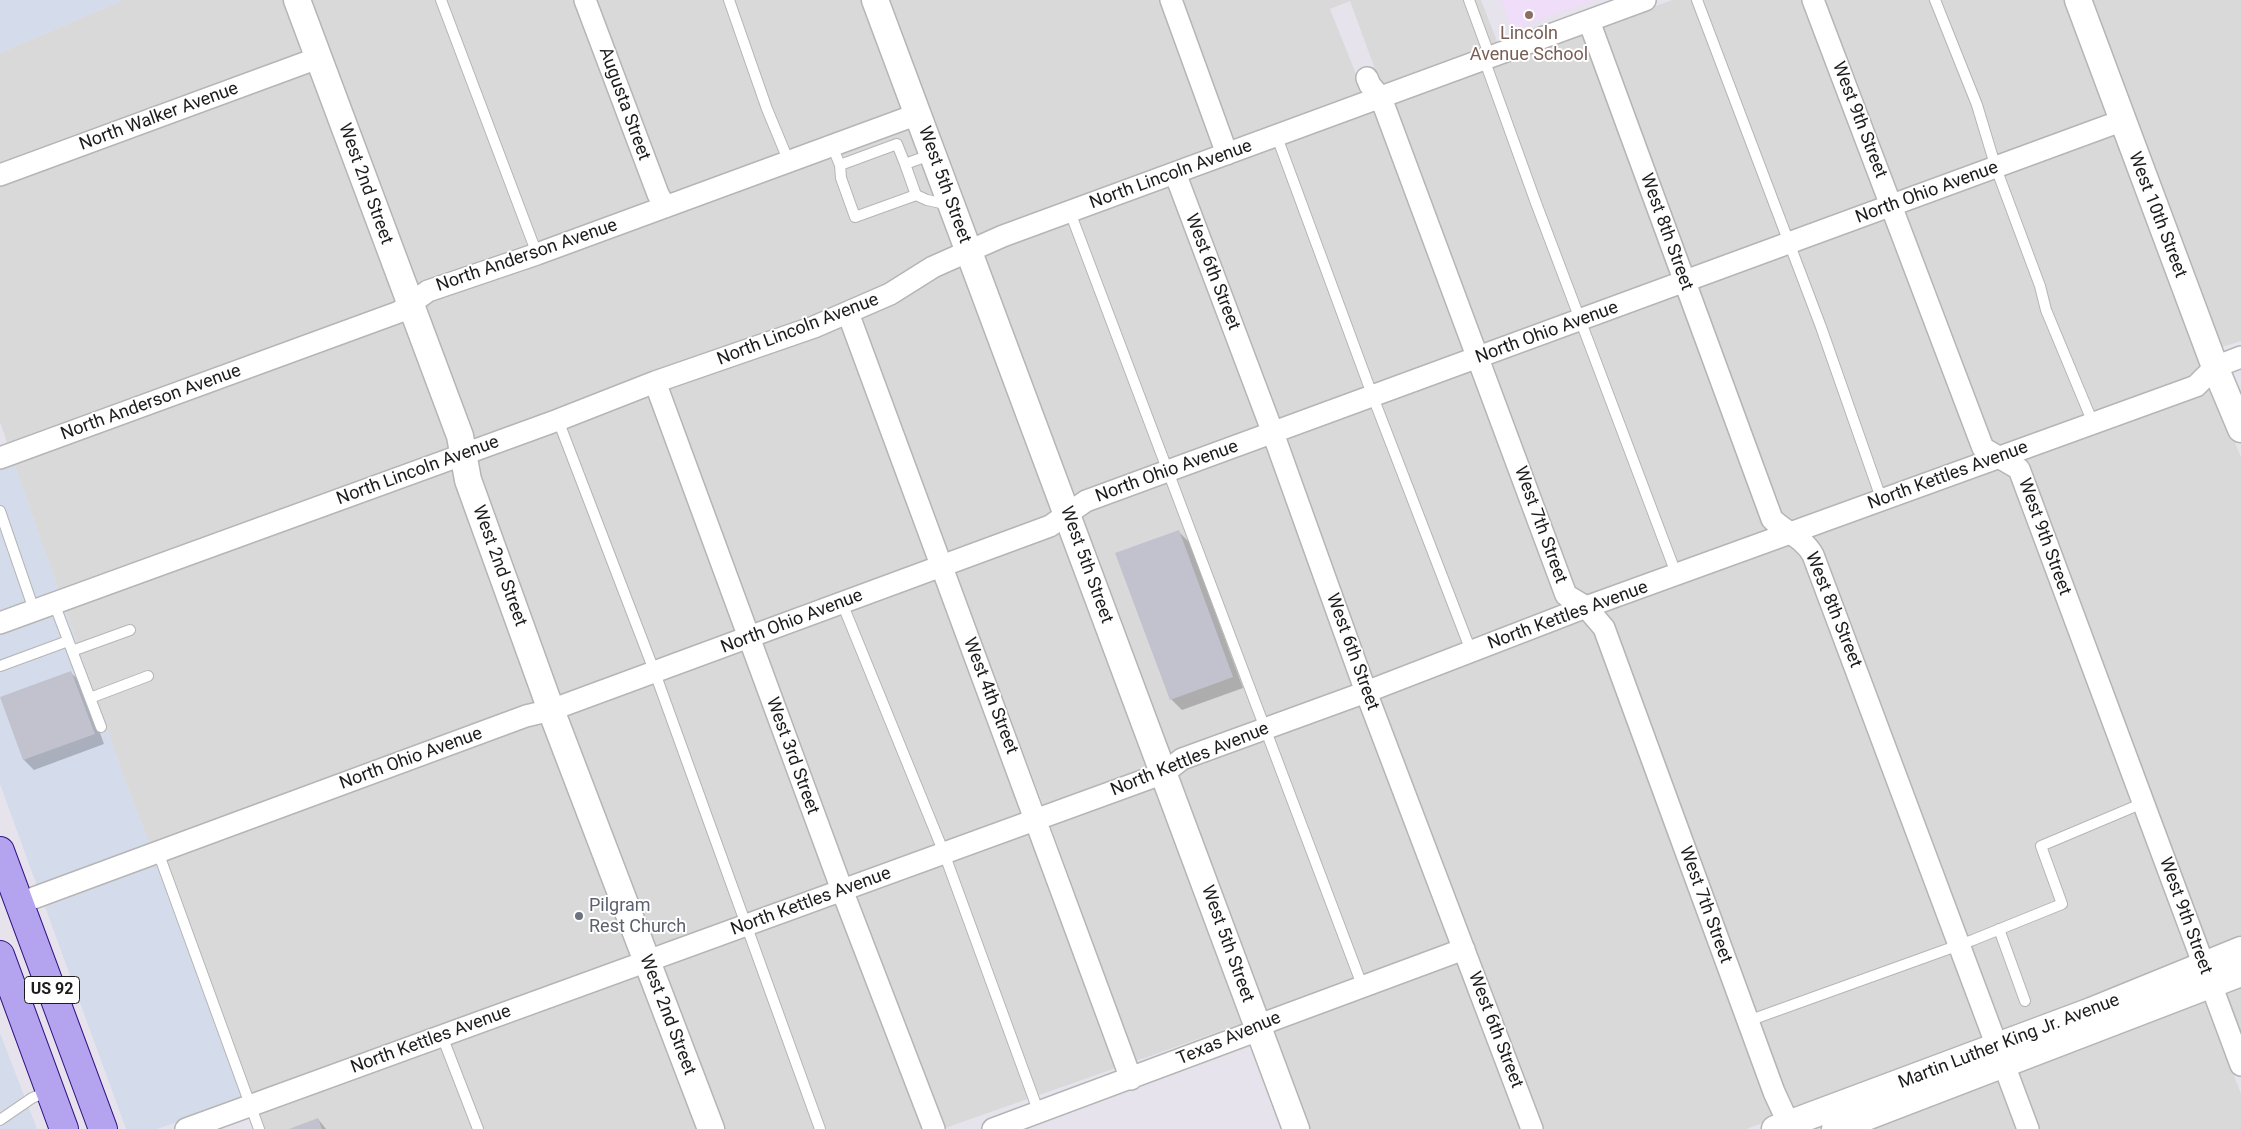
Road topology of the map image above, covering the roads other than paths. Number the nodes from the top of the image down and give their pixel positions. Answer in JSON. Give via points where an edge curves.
{"nodes":[{"id":1,"x":297,"y":0,"type":"edge"},
{"id":2,"x":441,"y":0,"type":"edge"},
{"id":3,"x":585,"y":0,"type":"edge"},
{"id":4,"x":729,"y":0,"type":"edge"},
{"id":5,"x":875,"y":0,"type":"edge"},
{"id":6,"x":1171,"y":0,"type":"edge"},
{"id":7,"x":1469,"y":0,"type":"edge"},
{"id":8,"x":1645,"y":0,"type":"edge"},
{"id":9,"x":1697,"y":0,"type":"edge"},
{"id":10,"x":1814,"y":0,"type":"edge"},
{"id":11,"x":1935,"y":0,"type":"edge"},
{"id":12,"x":2078,"y":0,"type":"edge"},
{"id":13,"x":1599,"y":14,"type":"junction"},
{"id":14,"x":318,"y":58,"type":"junction"},
{"id":15,"x":1487,"y":58,"type":"junction"},
{"id":16,"x":1367,"y":78,"type":"dead end"},
{"id":17,"x":1381,"y":98,"type":"junction"},
{"id":18,"x":918,"y":114,"type":"junction"},
{"id":19,"x":2122,"y":121,"type":"junction"},
{"id":20,"x":1277,"y":136,"type":"junction"},
{"id":21,"x":875,"y":141,"type":"junction"},
{"id":22,"x":933,"y":154,"type":"junction"},
{"id":23,"x":1228,"y":154,"type":"junction"},
{"id":24,"x":836,"y":155,"type":"junction"},
{"id":25,"x":789,"y":162,"type":"junction"},
{"id":26,"x":905,"y":164,"type":"junction"},
{"id":27,"x":1996,"y":168,"type":"junction"},
{"id":28,"x":1175,"y":173,"type":"junction"},
{"id":29,"x":0,"y":175,"type":"edge"},
{"id":30,"x":916,"y":195,"type":"junction"},
{"id":31,"x":951,"y":205,"type":"junction"},
{"id":32,"x":1892,"y":206,"type":"junction"},
{"id":33,"x":665,"y":207,"type":"junction"},
{"id":34,"x":1070,"y":212,"type":"junction"},
{"id":35,"x":1788,"y":244,"type":"junction"},
{"id":36,"x":969,"y":253,"type":"junction"},
{"id":37,"x":537,"y":254,"type":"junction"},
{"id":38,"x":1684,"y":282,"type":"junction"},
{"id":39,"x":410,"y":306,"type":"junction"},
{"id":40,"x":848,"y":313,"type":"junction"},
{"id":41,"x":1581,"y":321,"type":"junction"},
{"id":42,"x":2241,"y":357,"type":"edge"},
{"id":43,"x":1477,"y":359,"type":"junction"},
{"id":44,"x":2215,"y":367,"type":"junction"},
{"id":45,"x":655,"y":382,"type":"junction"},
{"id":46,"x":1373,"y":397,"type":"junction"},
{"id":47,"x":558,"y":420,"type":"junction"},
{"id":48,"x":2094,"y":423,"type":"junction"},
{"id":49,"x":2241,"y":430,"type":"edge"},
{"id":50,"x":1273,"y":433,"type":"junction"},
{"id":51,"x":463,"y":454,"type":"junction"},
{"id":52,"x":2001,"y":457,"type":"junction"},
{"id":53,"x":0,"y":458,"type":"edge"},
{"id":54,"x":1168,"y":471,"type":"junction"},
{"id":55,"x":1882,"y":501,"type":"junction"},
{"id":56,"x":0,"y":511,"type":"edge"},
{"id":57,"x":1066,"y":513,"type":"junction"},
{"id":58,"x":1794,"y":534,"type":"junction"},
{"id":59,"x":940,"y":566,"type":"junction"},
{"id":60,"x":1677,"y":576,"type":"junction"},
{"id":61,"x":842,"y":603,"type":"junction"},
{"id":62,"x":44,"y":607,"type":"junction"},
{"id":63,"x":1586,"y":607,"type":"junction"},
{"id":64,"x":0,"y":623,"type":"edge"},
{"id":65,"x":130,"y":630,"type":"dead end"},
{"id":66,"x":748,"y":638,"type":"junction"},
{"id":67,"x":70,"y":646,"type":"junction"},
{"id":68,"x":1471,"y":651,"type":"junction"},
{"id":69,"x":0,"y":666,"type":"edge"},
{"id":70,"x":655,"y":672,"type":"junction"},
{"id":71,"x":148,"y":676,"type":"dead end"},
{"id":72,"x":1366,"y":692,"type":"junction"},
{"id":73,"x":90,"y":698,"type":"junction"},
{"id":74,"x":551,"y":710,"type":"junction"},
{"id":75,"x":101,"y":727,"type":"dead end"},
{"id":76,"x":1264,"y":729,"type":"junction"},
{"id":77,"x":1164,"y":773,"type":"junction"},
{"id":78,"x":2144,"y":803,"type":"junction"},
{"id":79,"x":1037,"y":819,"type":"junction"},
{"id":80,"x":0,"y":850,"type":"edge"},
{"id":81,"x":158,"y":852,"type":"junction"},
{"id":82,"x":944,"y":853,"type":"junction"},
{"id":83,"x":842,"y":890,"type":"junction"},
{"id":84,"x":20,"y":903,"type":"junction"},
{"id":85,"x":746,"y":925,"type":"junction"},
{"id":86,"x":1999,"y":930,"type":"junction"},
{"id":87,"x":1959,"y":944,"type":"junction"},
{"id":88,"x":1464,"y":948,"type":"junction"},
{"id":89,"x":2241,"y":950,"type":"edge"},
{"id":90,"x":0,"y":955,"type":"edge"},
{"id":91,"x":647,"y":961,"type":"junction"},
{"id":92,"x":2241,"y":973,"type":"edge"},
{"id":93,"x":2207,"y":976,"type":"junction"},
{"id":94,"x":1362,"y":985,"type":"junction"},
{"id":95,"x":6,"y":991,"type":"edge"},
{"id":96,"x":2025,"y":1001,"type":"dead end"},
{"id":97,"x":1748,"y":1021,"type":"junction"},
{"id":98,"x":1258,"y":1028,"type":"junction"},
{"id":99,"x":442,"y":1036,"type":"junction"},
{"id":100,"x":2001,"y":1056,"type":"junction"},
{"id":101,"x":2241,"y":1065,"type":"edge"},
{"id":102,"x":1131,"y":1079,"type":"junction"},
{"id":103,"x":251,"y":1106,"type":"junction"},
{"id":104,"x":57,"y":1108,"type":"edge"},
{"id":105,"x":1038,"y":1112,"type":"junction"},
{"id":106,"x":0,"y":1120,"type":"edge"},
{"id":107,"x":1785,"y":1127,"type":"edge"},
{"id":108,"x":75,"y":1129,"type":"edge"},
{"id":109,"x":104,"y":1129,"type":"edge"},
{"id":110,"x":186,"y":1129,"type":"edge"},
{"id":111,"x":259,"y":1129,"type":"edge"},
{"id":112,"x":478,"y":1129,"type":"edge"},
{"id":113,"x":711,"y":1129,"type":"edge"},
{"id":114,"x":820,"y":1129,"type":"edge"},
{"id":115,"x":934,"y":1129,"type":"edge"},
{"id":116,"x":993,"y":1129,"type":"edge"},
{"id":117,"x":1296,"y":1129,"type":"edge"},
{"id":118,"x":1532,"y":1129,"type":"edge"},
{"id":119,"x":1835,"y":1129,"type":"edge"},
{"id":120,"x":2028,"y":1129,"type":"edge"}],
"edges":[{"from":1,"to":14,"type":"street","name":"West 2nd Street"},
{"from":2,"to":37,"type":"lane"},
{"from":3,"to":33,"type":"street","name":"Augusta Street"},
{"from":4,"to":25,"type":"lane"},
{"from":5,"to":18,"type":"street","name":"West 5th Street"},
{"from":6,"to":23,"type":"street"},
{"from":7,"to":15,"type":"lane"},
{"from":8,"to":13,"type":"street","name":"North Lincoln Avenue"},
{"from":9,"to":35,"type":"lane"},
{"from":10,"to":32,"type":"street","name":"West 9th Street"},
{"from":11,"to":27,"type":"lane","via":[[1977,105]]},
{"from":12,"to":19,"type":"street","name":"West 10th Street"},
{"from":13,"to":15,"type":"street","name":"North Lincoln Avenue"},
{"from":13,"to":38,"type":"street","name":"West 8th Street"},
{"from":14,"to":29,"type":"street","name":"North Walker Avenue"},
{"from":14,"to":39,"type":"street","name":"West 2nd Street"},
{"from":15,"to":17,"type":"street","name":"North Lincoln Avenue"},
{"from":15,"to":41,"type":"lane"},
{"from":16,"to":17,"type":"street","name":"West 7th Street"},
{"from":17,"to":20,"type":"street","name":"North Lincoln Avenue"},
{"from":17,"to":43,"type":"street","name":"West 7th Street"},
{"from":18,"to":21,"type":"street","name":"North Anderson Avenue"},
{"from":18,"to":22,"type":"street","name":"West 5th Street"},
{"from":19,"to":27,"type":"street","name":"North Ohio Avenue"},
{"from":19,"to":44,"type":"street","name":"West 10th Street"},
{"from":20,"to":23,"type":"street","name":"North Lincoln Avenue"},
{"from":20,"to":46,"type":"lane"},
{"from":21,"to":24,"type":"street","name":"North Anderson Avenue"},
{"from":21,"to":26,"type":"lane","via":[[897,144]]},
{"from":22,"to":26,"type":"lane"},
{"from":22,"to":31,"type":"street","name":"West 5th Street"},
{"from":23,"to":28,"type":"street","name":"North Lincoln Avenue"},
{"from":24,"to":25,"type":"street","name":"North Anderson Avenue"},
{"from":24,"to":30,"type":"lane","via":[[855,217]]},
{"from":25,"to":33,"type":"street","name":"North Anderson Avenue"},
{"from":26,"to":30,"type":"lane"},
{"from":27,"to":32,"type":"street","name":"North Ohio Avenue"},
{"from":27,"to":48,"type":"lane","via":[[2046,310]]},
{"from":28,"to":34,"type":"street","name":"North Lincoln Avenue"},
{"from":28,"to":50,"type":"street","name":"West 6th Street"},
{"from":30,"to":31,"type":"lane"},
{"from":31,"to":36,"type":"street","name":"West 5th Street"},
{"from":32,"to":35,"type":"street","name":"North Ohio Avenue"},
{"from":32,"to":52,"type":"street","name":"West 9th Street","via":[[1982,448]]},
{"from":33,"to":37,"type":"street","name":"North Anderson Avenue"},
{"from":34,"to":36,"type":"street","name":"North Lincoln Avenue","via":[[1003,236]]},
{"from":34,"to":54,"type":"lane"},
{"from":35,"to":38,"type":"street","name":"North Ohio Avenue"},
{"from":35,"to":55,"type":"lane"},
{"from":36,"to":40,"type":"street","name":"North Lincoln Avenue","via":[[933,267],[890,294]]},
{"from":36,"to":57,"type":"street","name":"West 5th Street"},
{"from":37,"to":39,"type":"street","name":"North Anderson Avenue","via":[[428,291]]},
{"from":38,"to":41,"type":"street","name":"North Ohio Avenue"},
{"from":38,"to":58,"type":"street","name":"West 8th Street","via":[[1772,519]]},
{"from":39,"to":51,"type":"street","name":"West 2nd Street","via":[[460,436]]},
{"from":39,"to":53,"type":"street","name":"North Anderson Avenue"},
{"from":40,"to":45,"type":"street","name":"North Lincoln Avenue"},
{"from":40,"to":59,"type":"street","name":"West 4th Street"},
{"from":41,"to":43,"type":"street","name":"North Ohio Avenue"},
{"from":41,"to":60,"type":"lane"},
{"from":42,"to":44,"type":"street"},
{"from":43,"to":46,"type":"street","name":"North Ohio Avenue"},
{"from":43,"to":63,"type":"street","name":"West 7th Street","via":[[1566,595]]},
{"from":44,"to":48,"type":"street","name":"North Kettles Avenue","via":[[2196,386]]},
{"from":44,"to":49,"type":"street","name":"West 10th Street"},
{"from":45,"to":47,"type":"street","name":"North Lincoln Avenue"},
{"from":45,"to":66,"type":"street","name":"West 3rd Street"},
{"from":46,"to":50,"type":"street","name":"North Ohio Avenue"},
{"from":46,"to":68,"type":"lane"},
{"from":47,"to":51,"type":"street","name":"North Lincoln Avenue"},
{"from":47,"to":70,"type":"lane"},
{"from":48,"to":52,"type":"street","name":"North Kettles Avenue"},
{"from":50,"to":54,"type":"street","name":"North Ohio Avenue"},
{"from":50,"to":72,"type":"street","name":"West 6th Street"},
{"from":51,"to":62,"type":"street","name":"North Lincoln Avenue"},
{"from":51,"to":74,"type":"street","name":"West 2nd Street","via":[[468,480]]},
{"from":52,"to":55,"type":"street","name":"North Kettles Avenue"},
{"from":52,"to":78,"type":"street","name":"West 9th Street","via":[[2019,469]]},
{"from":54,"to":57,"type":"street","name":"North Ohio Avenue","via":[[1086,502]]},
{"from":54,"to":76,"type":"lane"},
{"from":55,"to":58,"type":"street","name":"North Kettles Avenue"},
{"from":56,"to":62,"type":"lane"},
{"from":57,"to":59,"type":"street","name":"North Ohio Avenue","via":[[1050,526]]},
{"from":57,"to":77,"type":"street","name":"West 5th Street"},
{"from":58,"to":60,"type":"street","name":"North Kettles Avenue"},
{"from":58,"to":87,"type":"street","name":"West 8th Street","via":[[1807,544],[1813,554]]},
{"from":59,"to":61,"type":"street","name":"North Ohio Avenue"},
{"from":59,"to":79,"type":"street","name":"West 4th Street"},
{"from":60,"to":63,"type":"street","name":"North Kettles Avenue"},
{"from":61,"to":66,"type":"street","name":"North Ohio Avenue"},
{"from":61,"to":82,"type":"lane"},
{"from":62,"to":64,"type":"street","name":"North Lincoln Avenue"},
{"from":62,"to":67,"type":"lane"},
{"from":63,"to":68,"type":"street","name":"North Kettles Avenue"},
{"from":63,"to":97,"type":"street","name":"West 7th Street","via":[[1604,628]]},
{"from":65,"to":67,"type":"lane"},
{"from":66,"to":70,"type":"street","name":"North Ohio Avenue"},
{"from":66,"to":83,"type":"street","name":"West 3rd Street"},
{"from":67,"to":69,"type":"lane"},
{"from":67,"to":73,"type":"lane"},
{"from":68,"to":72,"type":"street","name":"North Kettles Avenue"},
{"from":70,"to":74,"type":"street","name":"North Ohio Avenue"},
{"from":70,"to":85,"type":"lane"},
{"from":71,"to":73,"type":"lane"},
{"from":72,"to":76,"type":"street","name":"North Kettles Avenue"},
{"from":72,"to":88,"type":"street","name":"West 6th Street"},
{"from":73,"to":75,"type":"lane"},
{"from":74,"to":81,"type":"street","name":"North Ohio Avenue","via":[[526,716]]},
{"from":74,"to":91,"type":"street","name":"West 2nd Street"},
{"from":76,"to":77,"type":"street","name":"North Kettles Avenue","via":[[1182,759]]},
{"from":76,"to":94,"type":"lane"},
{"from":77,"to":79,"type":"street","name":"North Kettles Avenue"},
{"from":77,"to":98,"type":"street","name":"West 5th Street"},
{"from":78,"to":86,"type":"lane","via":[[2041,846],[2062,904]]},
{"from":78,"to":93,"type":"street","name":"West 9th Street"},
{"from":79,"to":82,"type":"street","name":"North Kettles Avenue"},
{"from":79,"to":102,"type":"street","name":"West 4th Street"},
{"from":80,"to":84,"type":"main road","number":"US 92"},
{"from":81,"to":84,"type":"street","name":"North Ohio Avenue"},
{"from":81,"to":103,"type":"lane"},
{"from":82,"to":83,"type":"street","name":"North Kettles Avenue"},
{"from":82,"to":105,"type":"lane"},
{"from":83,"to":85,"type":"street","name":"North Kettles Avenue"},
{"from":83,"to":115,"type":"street","name":"West 3rd Street"},
{"from":84,"to":109,"type":"main road","number":"US 92"},
{"from":85,"to":91,"type":"street","name":"North Kettles Avenue"},
{"from":85,"to":114,"type":"lane"},
{"from":86,"to":87,"type":"lane"},
{"from":86,"to":96,"type":"lane"},
{"from":87,"to":97,"type":"lane"},
{"from":87,"to":100,"type":"street","name":"West 8th Street"},
{"from":88,"to":94,"type":"street","name":"Texas Avenue"},
{"from":88,"to":118,"type":"street","name":"West 6th Street"},
{"from":89,"to":93,"type":"street","name":"Martin Luther King Jr. Avenue"},
{"from":90,"to":95,"type":"main road","number":"US 92"},
{"from":91,"to":99,"type":"street","name":"North Kettles Avenue"},
{"from":91,"to":113,"type":"street","name":"West 2nd Street"},
{"from":92,"to":93,"type":"street","name":"Martin Luther King Jr. Avenue"},
{"from":93,"to":100,"type":"street","name":"Martin Luther King Jr. Avenue"},
{"from":93,"to":101,"type":"street","name":"West 9th Street"},
{"from":94,"to":98,"type":"street","name":"Texas Avenue"},
{"from":95,"to":104,"type":"main road","number":"US 92"},
{"from":97,"to":107,"type":"street","name":"West 7th Street"},
{"from":98,"to":102,"type":"street","name":"Texas Avenue"},
{"from":98,"to":117,"type":"street","name":"West 5th Street"},
{"from":99,"to":103,"type":"street","name":"North Kettles Avenue"},
{"from":99,"to":112,"type":"lane"},
{"from":100,"to":107,"type":"street","name":"Martin Luther King Jr. Avenue"},
{"from":100,"to":119,"type":"street","name":"Martin Luther King Jr. Avenue"},
{"from":100,"to":120,"type":"street","name":"West 8th Street"},
{"from":102,"to":105,"type":"street","name":"Texas Avenue"},
{"from":103,"to":110,"type":"street","name":"North Kettles Avenue"},
{"from":103,"to":111,"type":"lane"},
{"from":104,"to":106,"type":"lane","via":[[32,1098]]},
{"from":104,"to":108,"type":"main road"},
{"from":105,"to":116,"type":"street","name":"Texas Avenue"}]}
